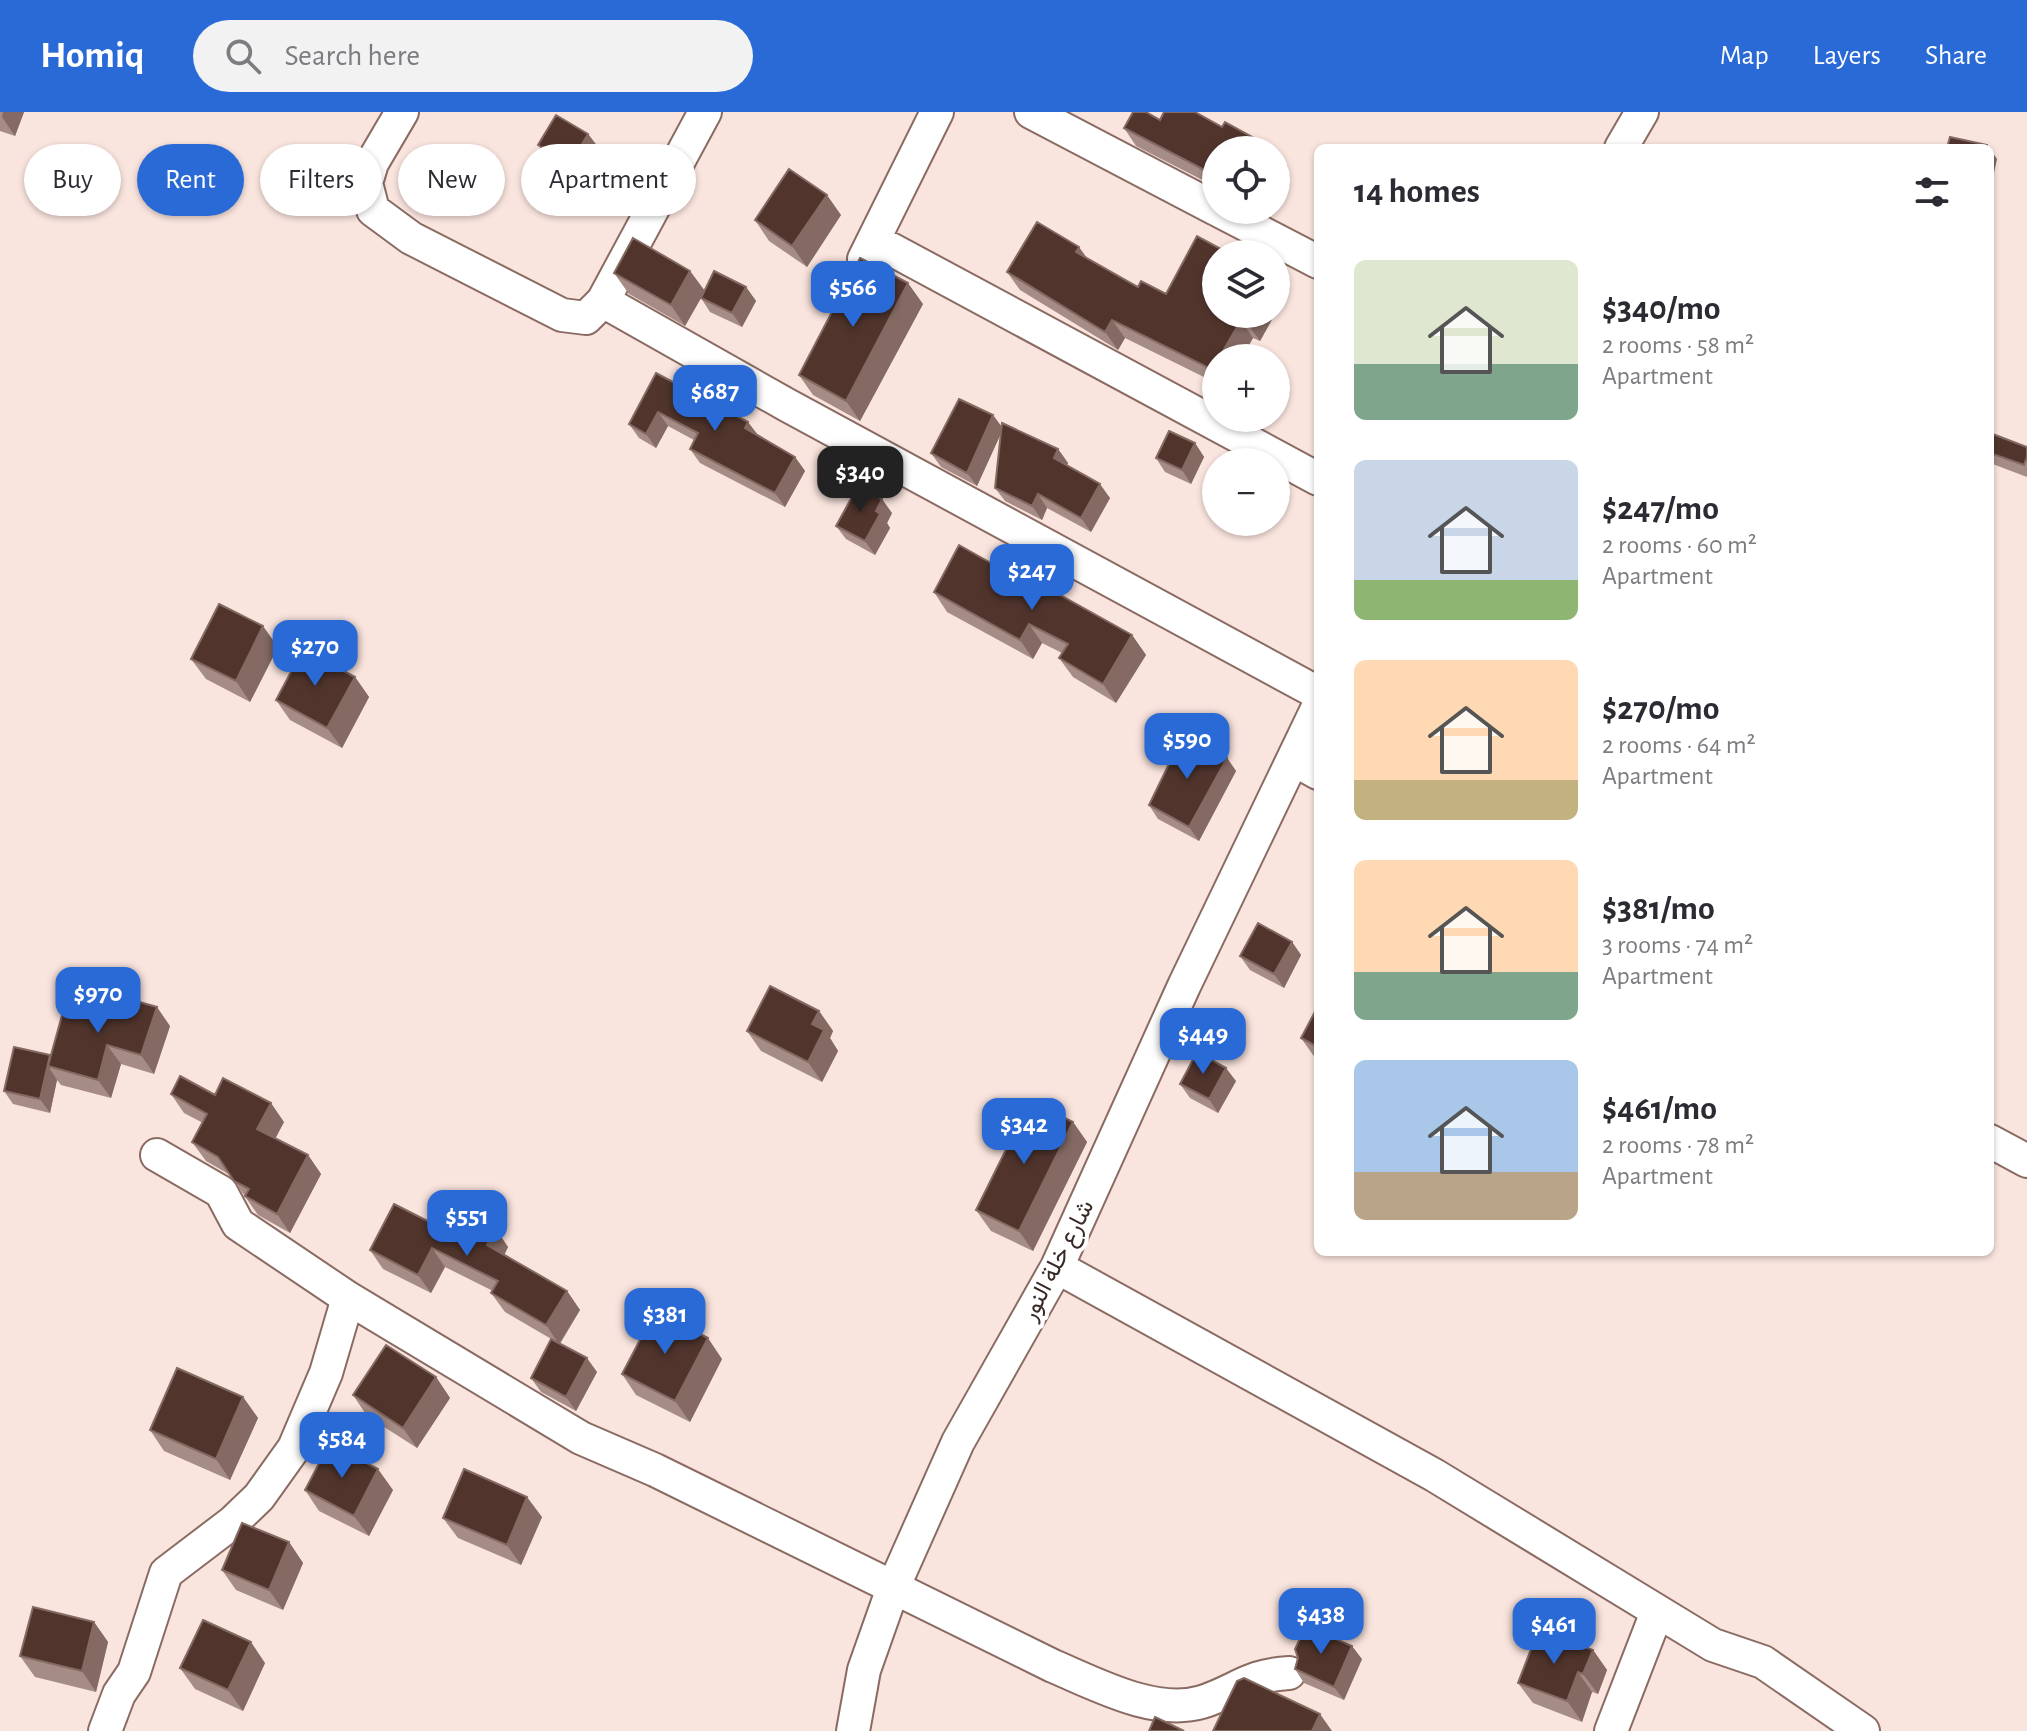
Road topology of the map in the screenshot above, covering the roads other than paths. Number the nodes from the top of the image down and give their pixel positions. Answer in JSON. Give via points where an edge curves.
{"nodes":[{"id":1,"x":402,"y":112,"type":"edge"},
{"id":2,"x":705,"y":112,"type":"edge"},
{"id":3,"x":937,"y":112,"type":"edge"},
{"id":4,"x":1031,"y":112,"type":"edge"},
{"id":5,"x":1642,"y":112,"type":"edge"},
{"id":6,"x":1623,"y":144,"type":"edge"},
{"id":7,"x":1202,"y":201,"type":"edge"},
{"id":8,"x":1246,"y":224,"type":"edge"},
{"id":9,"x":874,"y":240,"type":"junction"},
{"id":10,"x":1314,"y":260,"type":"edge"},
{"id":11,"x":852,"y":281,"type":"edge"},
{"id":12,"x":603,"y":301,"type":"junction"},
{"id":13,"x":1314,"y":477,"type":"edge"},
{"id":14,"x":1314,"y":691,"type":"edge"},
{"id":15,"x":1314,"y":725,"type":"edge"},
{"id":16,"x":1305,"y":766,"type":"edge"},
{"id":17,"x":1994,"y":1143,"type":"edge"},
{"id":18,"x":157,"y":1155,"type":"dead end"},
{"id":19,"x":2027,"y":1161,"type":"edge"},
{"id":20,"x":1057,"y":1267,"type":"junction"},
{"id":21,"x":348,"y":1298,"type":"junction"},
{"id":22,"x":893,"y":1588,"type":"junction"},
{"id":23,"x":1657,"y":1612,"type":"junction"},
{"id":24,"x":1289,"y":1673,"type":"dead end"},
{"id":25,"x":1860,"y":1730,"type":"edge"},
{"id":26,"x":105,"y":1731,"type":"edge"},
{"id":27,"x":853,"y":1731,"type":"edge"},
{"id":28,"x":1611,"y":1731,"type":"edge"}],
"edges":[{"from":1,"to":12,"type":"street","via":[[366,183],[367,200],[383,220],[562,315],[586,318]]},
{"from":2,"to":12,"type":"street"},
{"from":3,"to":9,"type":"street"},
{"from":4,"to":7,"type":"street"},
{"from":5,"to":6,"type":"street"},
{"from":8,"to":10,"type":"street"},
{"from":9,"to":11,"type":"street"},
{"from":9,"to":13,"type":"street"},
{"from":12,"to":14,"type":"street","via":[[794,391]]},
{"from":15,"to":16,"type":"street","name":"شارع خلة النور"},
{"from":16,"to":20,"type":"street","name":"شارع خلة النور","via":[[1184,986]]},
{"from":17,"to":19,"type":"street"},
{"from":18,"to":21,"type":"street","via":[[221,1192],[238,1224]]},
{"from":20,"to":22,"type":"street","name":"شارع خلة النور","via":[[958,1442]]},
{"from":20,"to":23,"type":"street","via":[[1434,1475]]},
{"from":21,"to":22,"type":"street","via":[[581,1438]]},
{"from":21,"to":26,"type":"street","via":[[326,1373],[294,1448],[259,1497],[166,1573],[134,1672]]},
{"from":22,"to":24,"type":"street","via":[[1053,1666],[1160,1704],[1201,1702],[1264,1674]]},
{"from":22,"to":27,"type":"street","name":"شارع خلة النور","via":[[864,1670]]},
{"from":23,"to":25,"type":"street","via":[[1713,1645],[1763,1662]]},
{"from":23,"to":28,"type":"street"}]}
